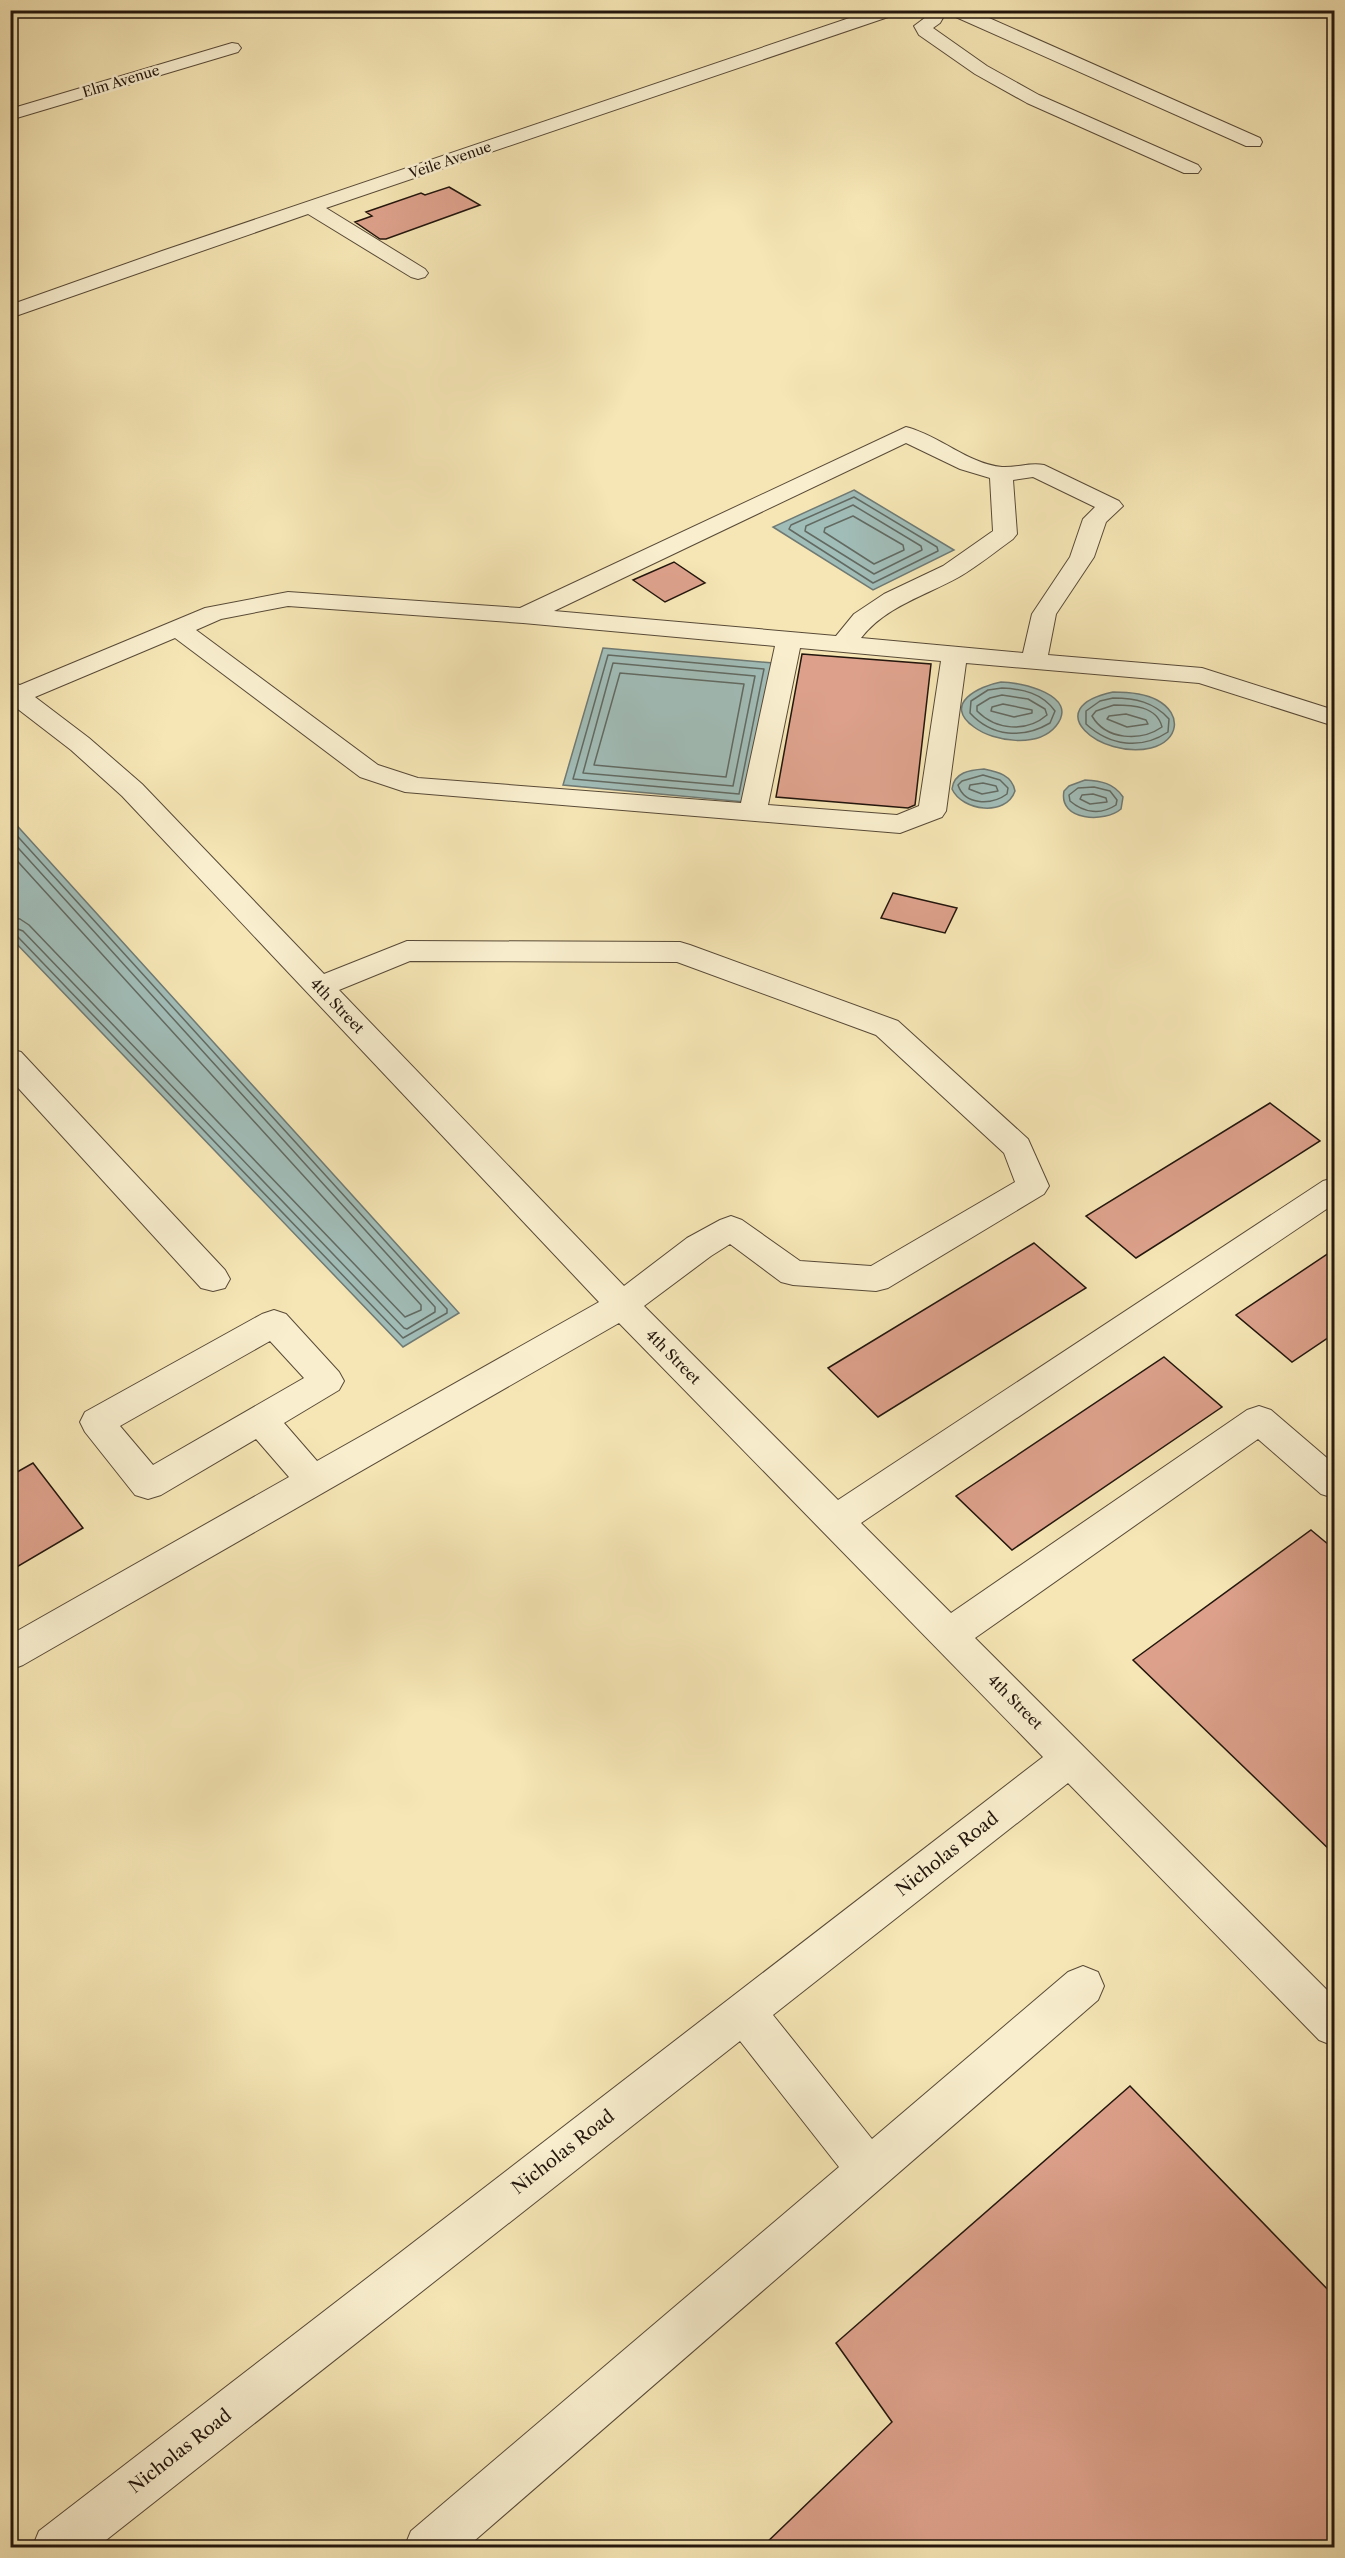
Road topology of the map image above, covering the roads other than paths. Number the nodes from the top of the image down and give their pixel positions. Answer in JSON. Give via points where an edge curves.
{"nodes":[{"id":1,"x":891,"y":10,"type":"edge"},
{"id":2,"x":928,"y":10,"type":"edge"},
{"id":3,"x":955,"y":10,"type":"edge"},
{"id":4,"x":232,"y":48,"type":"dead end"},
{"id":5,"x":10,"y":115,"type":"edge"},
{"id":6,"x":1253,"y":142,"type":"dead end"},
{"id":7,"x":1191,"y":169,"type":"dead end"},
{"id":8,"x":310,"y":207,"type":"junction"},
{"id":9,"x":418,"y":273,"type":"dead end"},
{"id":10,"x":10,"y":312,"type":"edge"},
{"id":11,"x":1000,"y":474,"type":"junction"},
{"id":12,"x":523,"y":616,"type":"junction"},
{"id":13,"x":179,"y":629,"type":"junction"},
{"id":14,"x":789,"y":639,"type":"junction"},
{"id":15,"x":844,"y":644,"type":"junction"},
{"id":16,"x":955,"y":654,"type":"junction"},
{"id":17,"x":1034,"y":662,"type":"junction"},
{"id":18,"x":14,"y":693,"type":"edge"},
{"id":19,"x":1335,"y":718,"type":"edge"},
{"id":20,"x":753,"y":812,"type":"junction"},
{"id":21,"x":319,"y":987,"type":"junction"},
{"id":22,"x":10,"y":1059,"type":"edge"},
{"id":23,"x":1335,"y":1189,"type":"edge"},
{"id":24,"x":213,"y":1279,"type":"dead end"},
{"id":25,"x":622,"y":1305,"type":"junction"},
{"id":26,"x":260,"y":1419,"type":"junction"},
{"id":27,"x":314,"y":1482,"type":"junction"},
{"id":28,"x":1335,"y":1484,"type":"edge"},
{"id":29,"x":837,"y":1520,"type":"junction"},
{"id":30,"x":948,"y":1636,"type":"junction"},
{"id":31,"x":10,"y":1654,"type":"edge"},
{"id":32,"x":1071,"y":1758,"type":"junction"},
{"id":33,"x":1083,"y":1986,"type":"dead end"},
{"id":34,"x":744,"y":2012,"type":"junction"},
{"id":35,"x":1335,"y":2026,"type":"edge"},
{"id":36,"x":868,"y":2169,"type":"junction"},
{"id":37,"x":56,"y":2547,"type":"edge"},
{"id":38,"x":428,"y":2547,"type":"edge"}],
"edges":[{"from":1,"to":8,"type":"street","name":"Veile Avenue"},
{"from":2,"to":7,"type":"street","via":[[935,16],[923,26],[925,31],[981,70],[1033,99]]},
{"from":3,"to":6,"type":"street"},
{"from":4,"to":5,"type":"street","name":"Elm Avenue"},
{"from":8,"to":9,"type":"street"},
{"from":8,"to":10,"type":"street","name":"Veile Avenue"},
{"from":11,"to":12,"type":"street","via":[[968,464],[906,434]]},
{"from":11,"to":15,"type":"street","via":[[1005,534],[952,571],[893,599],[863,619]]},
{"from":11,"to":17,"type":"street","via":[[1036,470],[1111,506],[1095,519],[1083,557],[1044,615]]},
{"from":12,"to":13,"type":"street","via":[[288,599],[214,613]]},
{"from":12,"to":14,"type":"street"},
{"from":13,"to":18,"type":"street"},
{"from":13,"to":20,"type":"street","via":[[369,771],[415,786]]},
{"from":14,"to":15,"type":"street"},
{"from":14,"to":20,"type":"street"},
{"from":15,"to":16,"type":"street"},
{"from":16,"to":17,"type":"street"},
{"from":16,"to":20,"type":"street","via":[[932,811],[900,824]]},
{"from":17,"to":19,"type":"street","via":[[1202,676]]},
{"from":18,"to":21,"type":"street","name":"4th Street","via":[[132,790]]},
{"from":21,"to":25,"type":"street","name":"4th Street"},
{"from":21,"to":25,"type":"street","via":[[406,951],[680,952],[887,1028],[1017,1147],[1033,1186],[876,1279],[793,1273],[731,1228]]},
{"from":22,"to":24,"type":"street"},
{"from":23,"to":29,"type":"street"},
{"from":25,"to":27,"type":"street"},
{"from":25,"to":29,"type":"street","name":"4th Street"},
{"from":26,"to":26,"type":"street","via":[[327,1381],[274,1323],[98,1422],[148,1485]]},
{"from":26,"to":27,"type":"street"},
{"from":27,"to":31,"type":"street"},
{"from":28,"to":30,"type":"street","via":[[1258,1420]]},
{"from":29,"to":30,"type":"street","name":"4th Street"},
{"from":30,"to":32,"type":"street","name":"4th Street"},
{"from":32,"to":34,"type":"street","name":"Nicholas Road"},
{"from":32,"to":35,"type":"street","name":"4th Street"},
{"from":33,"to":36,"type":"street"},
{"from":34,"to":36,"type":"street"},
{"from":34,"to":37,"type":"street","name":"Nicholas Road"},
{"from":36,"to":38,"type":"street"}]}
